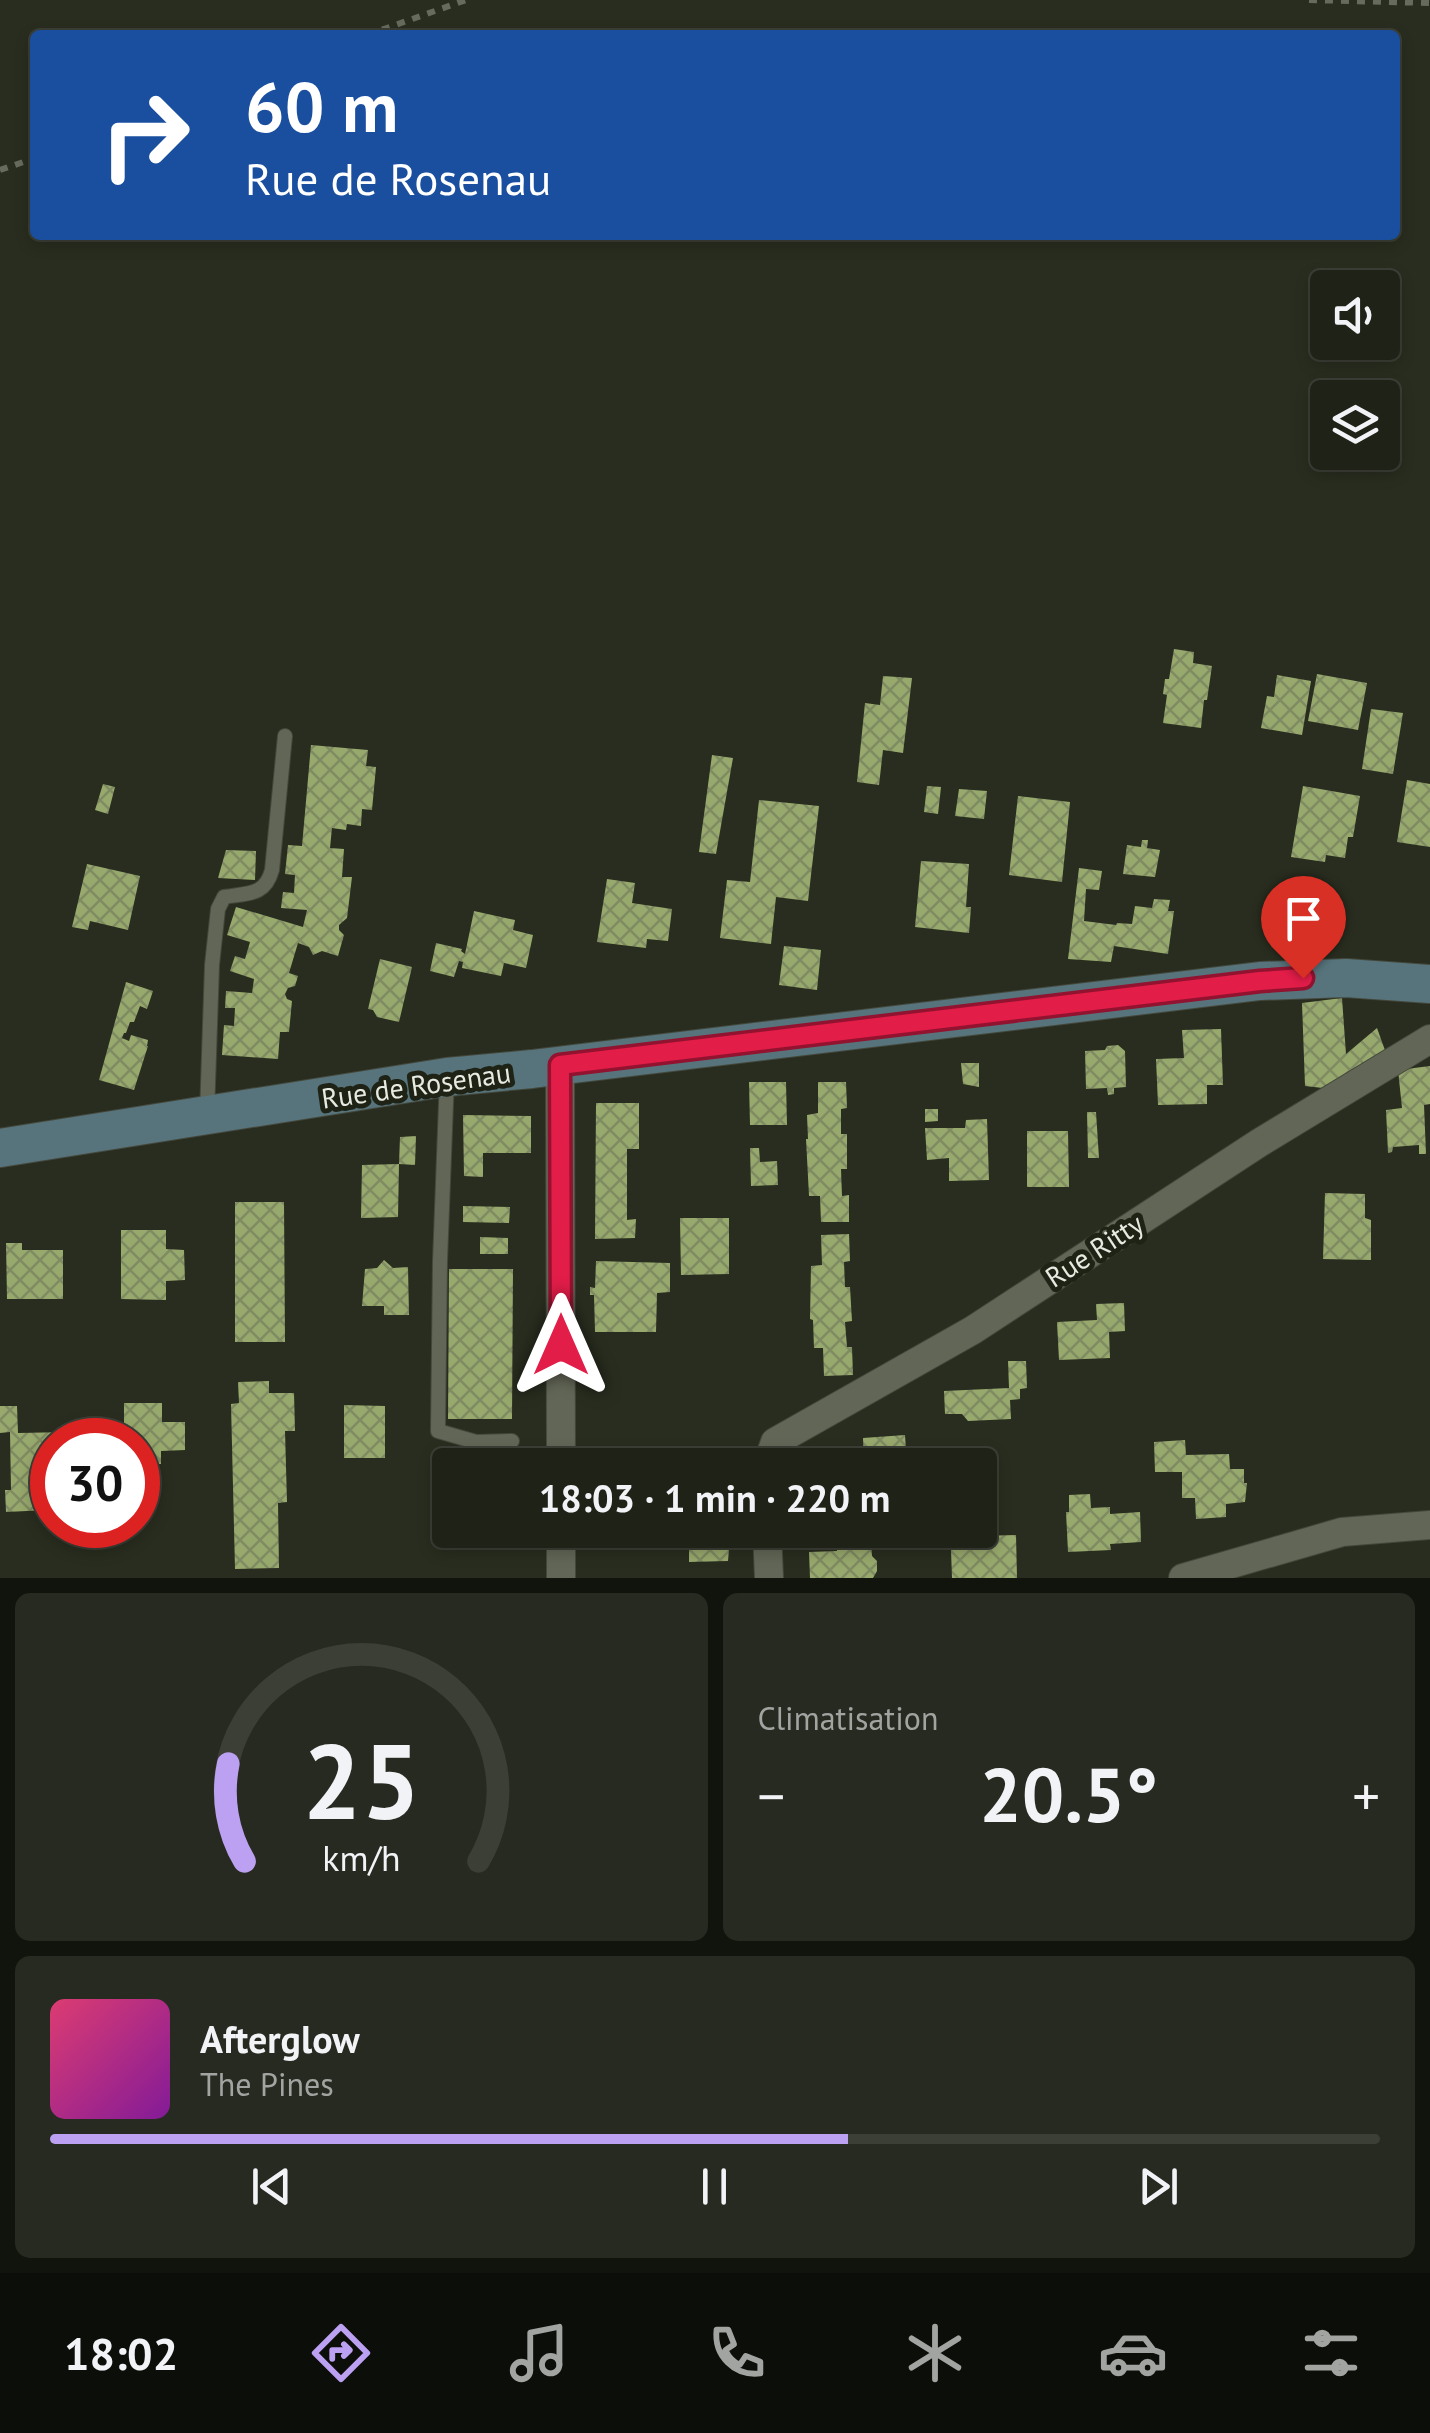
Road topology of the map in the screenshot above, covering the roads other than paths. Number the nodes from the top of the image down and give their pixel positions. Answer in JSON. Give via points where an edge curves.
{"nodes":[{"id":1,"x":285,"y":736,"type":"dead end"},
{"id":2,"x":1430,"y":984,"type":"edge"},
{"id":3,"x":1430,"y":1039,"type":"edge"},
{"id":4,"x":560,"y":1065,"type":"junction"},
{"id":5,"x":447,"y":1077,"type":"junction"},
{"id":6,"x":207,"y":1115,"type":"junction"},
{"id":7,"x":0,"y":1148,"type":"edge"},
{"id":8,"x":512,"y":1441,"type":"dead end"},
{"id":9,"x":561,"y":1448,"type":"edge"},
{"id":10,"x":773,"y":1448,"type":"edge"},
{"id":11,"x":1430,"y":1525,"type":"edge"},
{"id":12,"x":561,"y":1548,"type":"edge"},
{"id":13,"x":767,"y":1548,"type":"edge"},
{"id":14,"x":561,"y":1578,"type":"edge"},
{"id":15,"x":768,"y":1578,"type":"edge"},
{"id":16,"x":1184,"y":1578,"type":"edge"}],
"edges":[{"from":1,"to":6,"type":"lane","via":[[268,884],[224,897],[218,909]]},
{"from":2,"to":4,"type":"main road","name":"Rue de Rosenau","via":[[1260,981]]},
{"from":3,"to":10,"type":"street","name":"Rue Ritty","via":[[973,1330]]},
{"from":4,"to":5,"type":"main road","name":"Rue de Rosenau"},
{"from":4,"to":9,"type":"street"},
{"from":5,"to":6,"type":"main road","name":"Rue de Rosenau"},
{"from":5,"to":8,"type":"lane","via":[[438,1432],[476,1442]]},
{"from":6,"to":7,"type":"main road","name":"Rue de Rosenau"},
{"from":11,"to":16,"type":"street","via":[[1342,1532]]},
{"from":12,"to":14,"type":"street"},
{"from":13,"to":15,"type":"street"}]}
